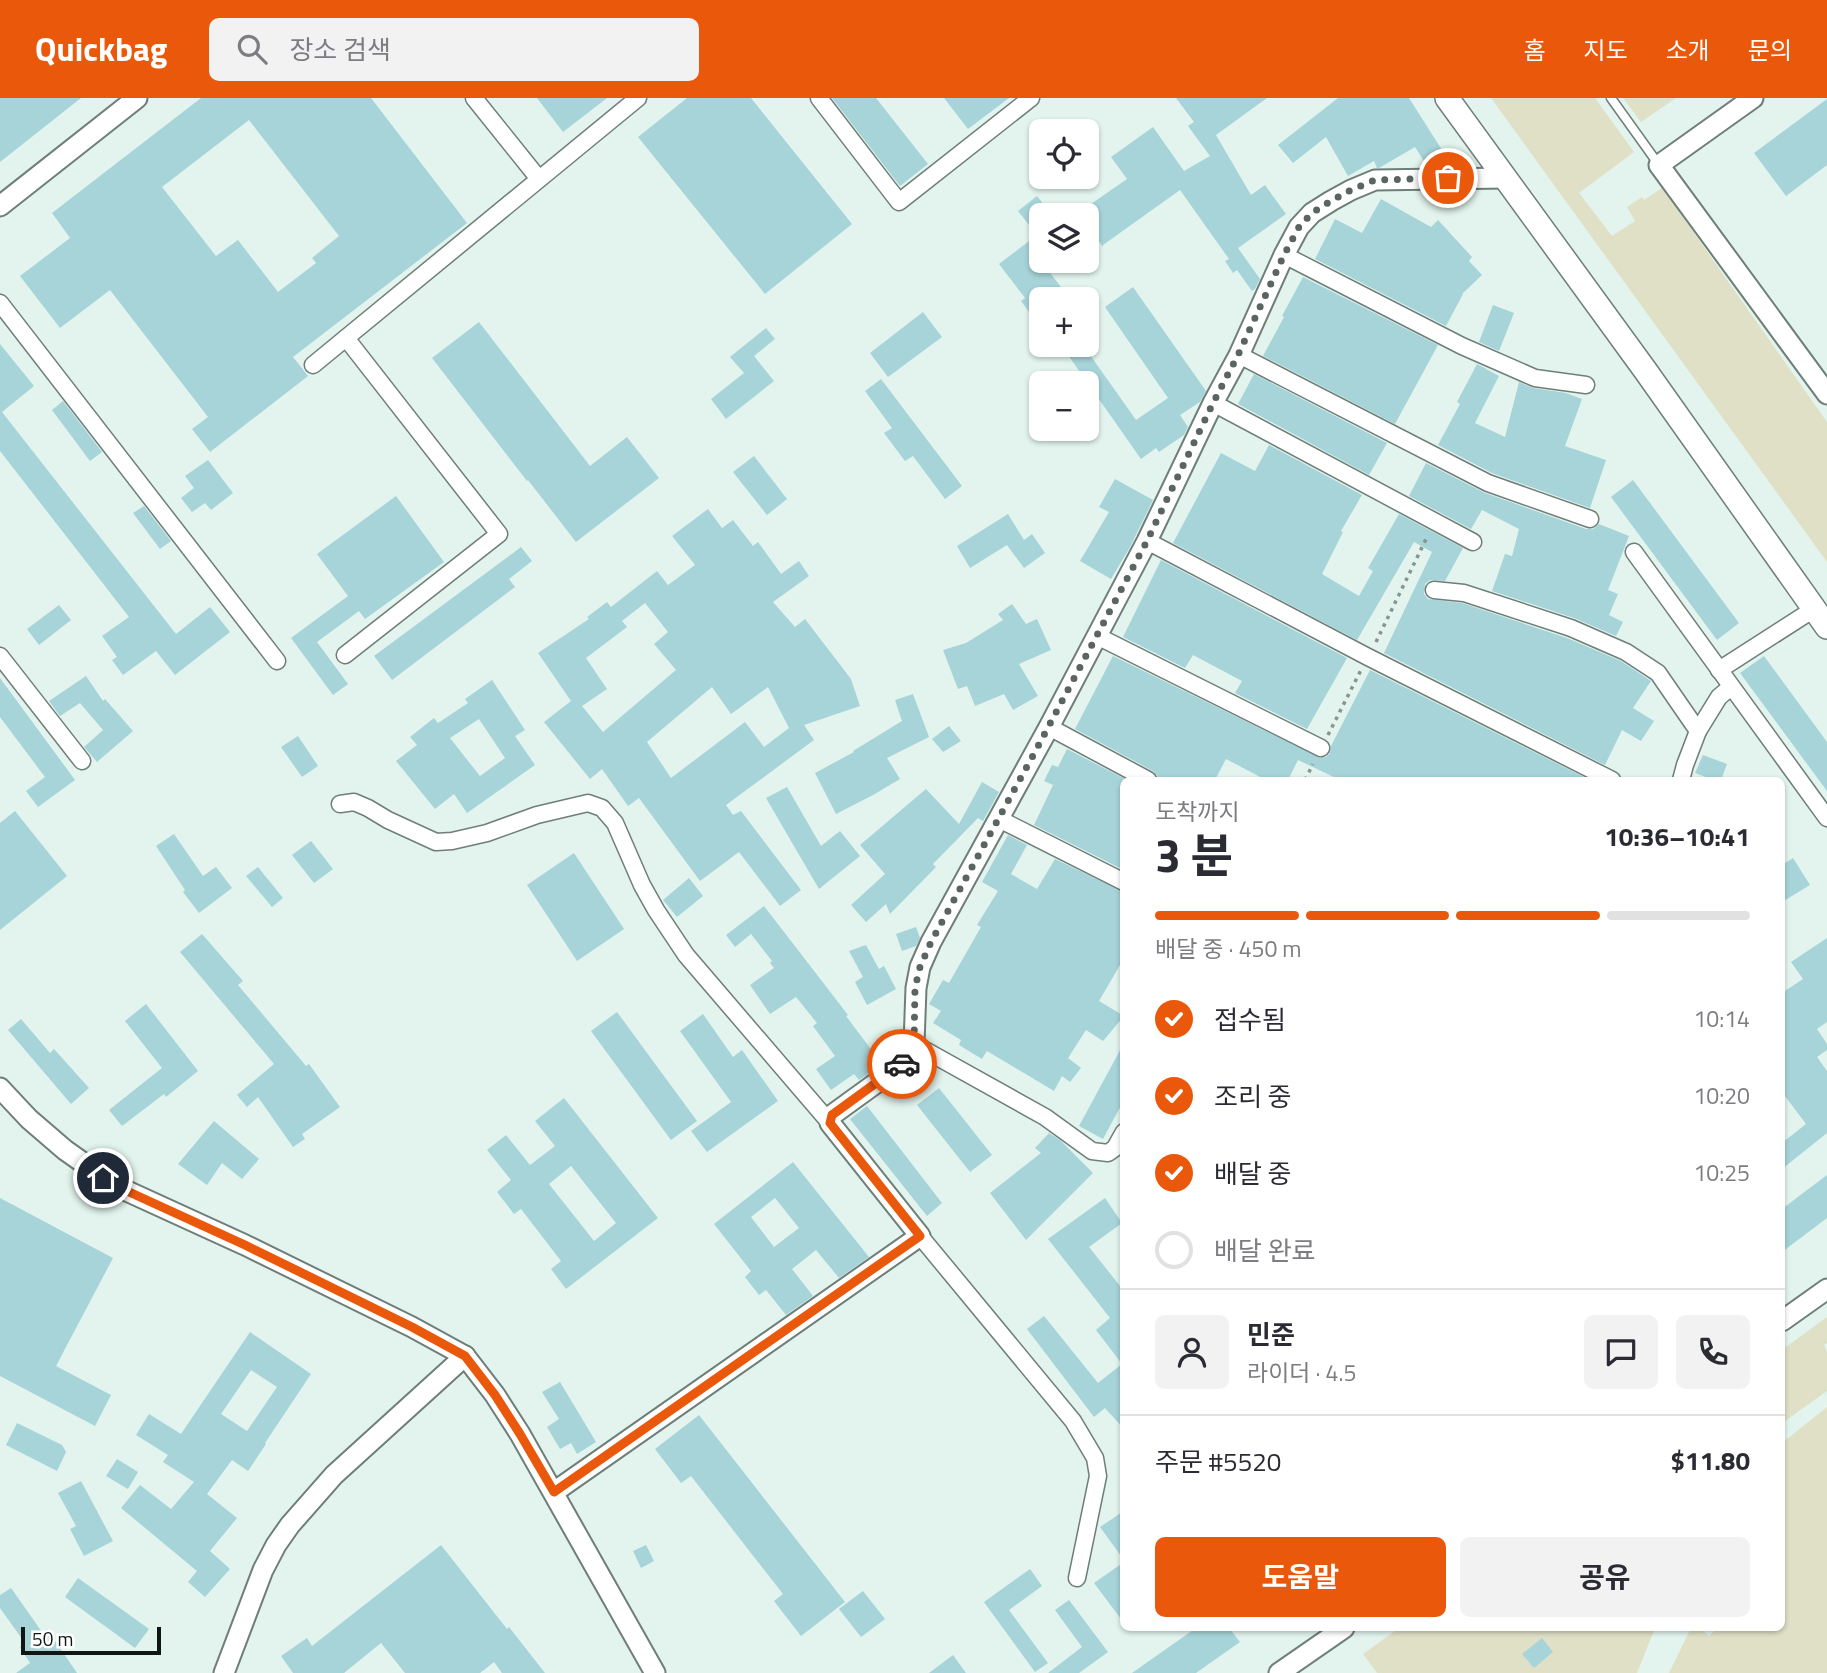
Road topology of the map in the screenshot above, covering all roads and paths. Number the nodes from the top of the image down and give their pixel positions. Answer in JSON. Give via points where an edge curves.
{"nodes":[{"id":1,"x":137,"y":98,"type":"edge"},
{"id":2,"x":474,"y":98,"type":"edge"},
{"id":3,"x":638,"y":98,"type":"edge"},
{"id":4,"x":819,"y":98,"type":"edge"},
{"id":5,"x":1031,"y":98,"type":"edge"},
{"id":6,"x":1447,"y":98,"type":"edge"},
{"id":7,"x":1611,"y":98,"type":"edge"},
{"id":8,"x":1753,"y":98,"type":"edge"},
{"id":9,"x":1659,"y":165,"type":"junction"},
{"id":10,"x":1505,"y":178,"type":"junction"},
{"id":11,"x":539,"y":179,"type":"junction"},
{"id":12,"x":0,"y":206,"type":"edge"},
{"id":13,"x":1284,"y":255,"type":"junction"},
{"id":14,"x":0,"y":303,"type":"edge"},
{"id":15,"x":346,"y":338,"type":"junction"},
{"id":16,"x":1238,"y":355,"type":"junction"},
{"id":17,"x":313,"y":365,"type":"dead end"},
{"id":18,"x":1586,"y":385,"type":"dead end"},
{"id":19,"x":1827,"y":394,"type":"edge"},
{"id":20,"x":1213,"y":403,"type":"junction"},
{"id":21,"x":1590,"y":519,"type":"dead end"},
{"id":22,"x":1435,"y":522,"type":"junction"},
{"id":23,"x":1147,"y":541,"type":"junction"},
{"id":24,"x":1473,"y":542,"type":"dead end"},
{"id":25,"x":1634,"y":552,"type":"dead end"},
{"id":26,"x":1434,"y":590,"type":"dead end"},
{"id":27,"x":1820,"y":618,"type":"edge"},
{"id":28,"x":1097,"y":636,"type":"junction"},
{"id":29,"x":345,"y":655,"type":"dead end"},
{"id":30,"x":0,"y":656,"type":"edge"},
{"id":31,"x":1368,"y":657,"type":"junction"},
{"id":32,"x":277,"y":661,"type":"dead end"},
{"id":33,"x":1719,"y":670,"type":"junction"},
{"id":34,"x":1731,"y":687,"type":"junction"},
{"id":35,"x":1049,"y":727,"type":"junction"},
{"id":36,"x":1699,"y":732,"type":"junction"},
{"id":37,"x":1321,"y":748,"type":"junction"},
{"id":38,"x":82,"y":761,"type":"dead end"},
{"id":39,"x":1143,"y":777,"type":"edge"},
{"id":40,"x":1306,"y":777,"type":"edge"},
{"id":41,"x":1606,"y":777,"type":"edge"},
{"id":42,"x":1682,"y":777,"type":"edge"},
{"id":43,"x":340,"y":804,"type":"dead end"},
{"id":44,"x":1827,"y":818,"type":"edge"},
{"id":45,"x":999,"y":819,"type":"junction"},
{"id":46,"x":1120,"y":880,"type":"edge"},
{"id":47,"x":914,"y":1044,"type":"junction"},
{"id":48,"x":0,"y":1088,"type":"edge"},
{"id":49,"x":830,"y":1123,"type":"junction"},
{"id":50,"x":1120,"y":1139,"type":"edge"},
{"id":51,"x":920,"y":1236,"type":"junction"},
{"id":52,"x":1827,"y":1289,"type":"edge"},
{"id":53,"x":1785,"y":1319,"type":"edge"},
{"id":54,"x":465,"y":1356,"type":"junction"},
{"id":55,"x":554,"y":1492,"type":"junction"},
{"id":56,"x":1077,"y":1578,"type":"dead end"},
{"id":57,"x":1340,"y":1631,"type":"edge"},
{"id":58,"x":224,"y":1673,"type":"edge"},
{"id":59,"x":655,"y":1673,"type":"edge"},
{"id":60,"x":1279,"y":1673,"type":"edge"}],
"edges":[{"from":1,"to":12,"type":"street"},
{"from":2,"to":11,"type":"street"},
{"from":3,"to":11,"type":"street"},
{"from":4,"to":5,"type":"street","via":[[899,202]]},
{"from":6,"to":10,"type":"main road"},
{"from":7,"to":9,"type":"lane"},
{"from":8,"to":9,"type":"street"},
{"from":9,"to":19,"type":"street"},
{"from":10,"to":13,"type":"street","via":[[1375,180],[1312,213]]},
{"from":10,"to":27,"type":"main road"},
{"from":11,"to":15,"type":"street"},
{"from":13,"to":16,"type":"street"},
{"from":13,"to":18,"type":"street","via":[[1522,373]]},
{"from":14,"to":32,"type":"street"},
{"from":15,"to":17,"type":"street"},
{"from":15,"to":29,"type":"street","via":[[499,534]]},
{"from":16,"to":20,"type":"street"},
{"from":16,"to":21,"type":"street","via":[[1488,483]]},
{"from":20,"to":22,"type":"street"},
{"from":20,"to":23,"type":"street"},
{"from":22,"to":24,"type":"street"},
{"from":22,"to":31,"type":"path"},
{"from":23,"to":28,"type":"street"},
{"from":23,"to":31,"type":"street"},
{"from":25,"to":33,"type":"street"},
{"from":26,"to":36,"type":"street","via":[[1464,593],[1572,628],[1626,652],[1658,673]]},
{"from":27,"to":33,"type":"street"},
{"from":28,"to":35,"type":"street"},
{"from":28,"to":37,"type":"street"},
{"from":30,"to":38,"type":"street"},
{"from":31,"to":37,"type":"path"},
{"from":31,"to":41,"type":"street"},
{"from":33,"to":34,"type":"street"},
{"from":34,"to":36,"type":"street","via":[[1719,697]]},
{"from":34,"to":44,"type":"street"},
{"from":35,"to":39,"type":"street"},
{"from":35,"to":45,"type":"street"},
{"from":36,"to":42,"type":"street"},
{"from":37,"to":40,"type":"path"},
{"from":43,"to":49,"type":"street","via":[[354,802],[436,842],[487,833],[588,803],[602,808],[615,823],[642,885],[686,955]]},
{"from":45,"to":46,"type":"street"},
{"from":45,"to":47,"type":"street","via":[[920,967]]},
{"from":47,"to":49,"type":"street","via":[[905,1062],[832,1115]]},
{"from":47,"to":50,"type":"street","via":[[1045,1117],[1093,1151],[1108,1153]]},
{"from":48,"to":54,"type":"street","via":[[65,1150],[116,1186]]},
{"from":49,"to":51,"type":"street"},
{"from":51,"to":55,"type":"street"},
{"from":51,"to":56,"type":"street","via":[[1073,1421],[1095,1458],[1098,1476]]},
{"from":52,"to":53,"type":"street"},
{"from":54,"to":55,"type":"street","via":[[495,1395]]},
{"from":54,"to":58,"type":"street","via":[[334,1475],[290,1525],[263,1570]]},
{"from":55,"to":59,"type":"street"},
{"from":57,"to":60,"type":"street"}]}
